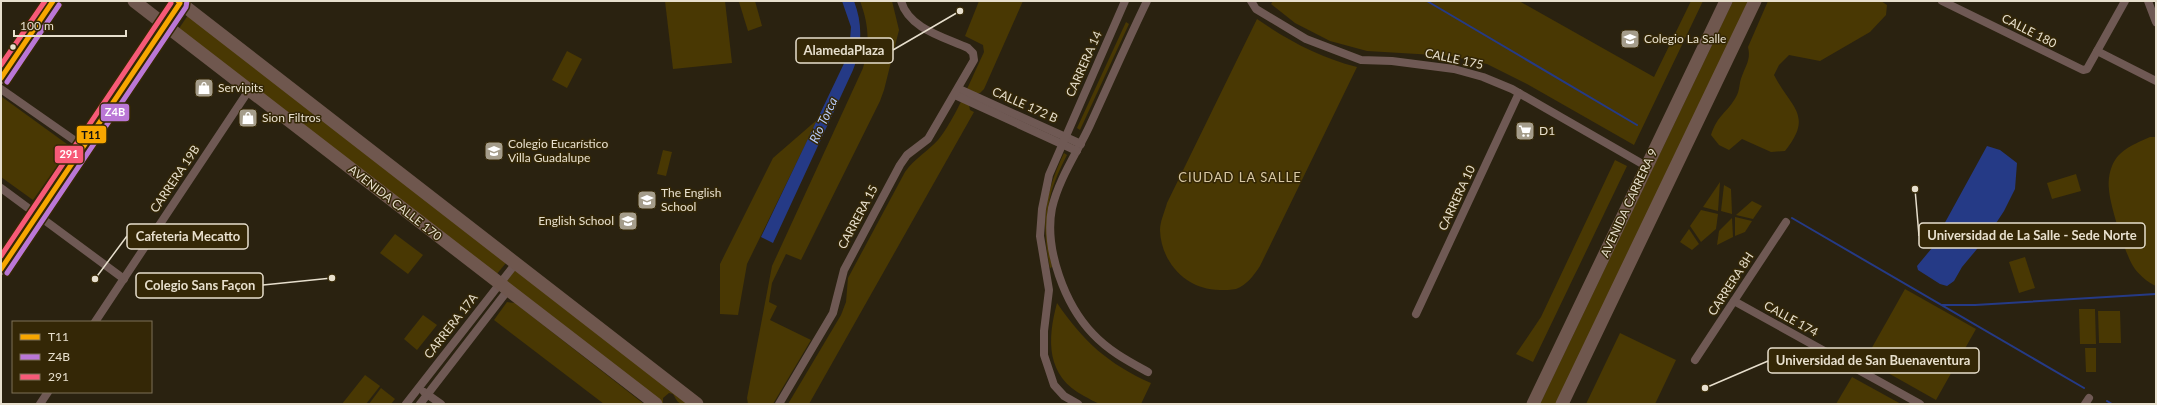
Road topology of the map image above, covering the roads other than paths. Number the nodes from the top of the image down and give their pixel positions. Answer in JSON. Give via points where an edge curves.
{"nodes":[{"id":1,"x":53,"y":1,"type":"edge"},
{"id":2,"x":134,"y":1,"type":"edge"},
{"id":3,"x":901,"y":1,"type":"edge"},
{"id":4,"x":1125,"y":1,"type":"edge"},
{"id":5,"x":1147,"y":1,"type":"edge"},
{"id":6,"x":1250,"y":1,"type":"edge"},
{"id":7,"x":1726,"y":1,"type":"edge"},
{"id":8,"x":1755,"y":1,"type":"edge"},
{"id":9,"x":2124,"y":1,"type":"edge"},
{"id":10,"x":2148,"y":1,"type":"edge"},
{"id":11,"x":179,"y":2,"type":"edge"},
{"id":12,"x":1945,"y":2,"type":"edge"},
{"id":13,"x":2156,"y":22,"type":"edge"},
{"id":14,"x":166,"y":25,"type":"junction"},
{"id":15,"x":2097,"y":50,"type":"junction"},
{"id":16,"x":1,"y":78,"type":"edge"},
{"id":17,"x":2156,"y":81,"type":"edge"},
{"id":18,"x":1,"y":88,"type":"edge"},
{"id":19,"x":249,"y":90,"type":"junction"},
{"id":20,"x":957,"y":92,"type":"junction"},
{"id":21,"x":1519,"y":93,"type":"junction"},
{"id":22,"x":1063,"y":140,"type":"junction"},
{"id":23,"x":84,"y":146,"type":"junction"},
{"id":24,"x":1079,"y":148,"type":"junction"},
{"id":25,"x":1646,"y":166,"type":"junction"},
{"id":26,"x":1,"y":188,"type":"edge"},
{"id":27,"x":37,"y":216,"type":"junction"},
{"id":28,"x":1786,"y":222,"type":"dead end"},
{"id":29,"x":516,"y":263,"type":"junction"},
{"id":30,"x":1056,"y":266,"type":"junction"},
{"id":31,"x":1,"y":269,"type":"edge"},
{"id":32,"x":124,"y":279,"type":"junction"},
{"id":33,"x":504,"y":287,"type":"junction"},
{"id":34,"x":1049,"y":290,"type":"junction"},
{"id":35,"x":1734,"y":301,"type":"junction"},
{"id":36,"x":1416,"y":314,"type":"dead end"},
{"id":37,"x":96,"y":321,"type":"edge"},
{"id":38,"x":1695,"y":360,"type":"dead end"},
{"id":39,"x":1148,"y":372,"type":"dead end"},
{"id":40,"x":418,"y":388,"type":"junction"},
{"id":41,"x":47,"y":393,"type":"edge"},
{"id":42,"x":427,"y":394,"type":"junction"},
{"id":43,"x":40,"y":404,"type":"edge"},
{"id":44,"x":406,"y":404,"type":"edge"},
{"id":45,"x":420,"y":404,"type":"edge"},
{"id":46,"x":441,"y":404,"type":"edge"},
{"id":47,"x":656,"y":404,"type":"edge"},
{"id":48,"x":697,"y":404,"type":"edge"},
{"id":49,"x":779,"y":404,"type":"edge"},
{"id":50,"x":1078,"y":404,"type":"edge"},
{"id":51,"x":1532,"y":404,"type":"edge"},
{"id":52,"x":1562,"y":404,"type":"edge"},
{"id":53,"x":1920,"y":404,"type":"edge"}],
"edges":[{"from":1,"to":16,"type":"main road"},
{"from":2,"to":14,"type":"main road","name":"AVENIDA CALLE 170"},
{"from":3,"to":20,"type":"street","name":"CARRERA 15","via":[[904,12],[918,25],[968,48],[973,53],[974,60]]},
{"from":4,"to":22,"type":"street","name":"CARRERA 14"},
{"from":5,"to":24,"type":"street"},
{"from":6,"to":21,"type":"street","name":"CALLE 175","via":[[1256,9],[1280,25],[1361,60],[1454,69],[1483,77]]},
{"from":7,"to":25,"type":"main road","name":"AVENIDA CARRERA 9"},
{"from":8,"to":52,"type":"main road"},
{"from":9,"to":15,"type":"street"},
{"from":10,"to":13,"type":"street"},
{"from":11,"to":14,"type":"main road"},
{"from":11,"to":29,"type":"main road"},
{"from":12,"to":15,"type":"street","name":"CALLE 180","via":[[2083,70],[2087,69]]},
{"from":14,"to":19,"type":"main road","name":"AVENIDA CALLE 170"},
{"from":14,"to":23,"type":"main road"},
{"from":15,"to":17,"type":"street"},
{"from":18,"to":23,"type":"street"},
{"from":19,"to":32,"type":"street","name":"CARRERA 19B"},
{"from":19,"to":33,"type":"main road","name":"AVENIDA CALLE 170"},
{"from":20,"to":22,"type":"street","name":"CALLE 172 B"},
{"from":20,"to":49,"type":"street","name":"CARRERA 15","via":[[928,139],[907,155],[900,165],[844,270],[833,313]]},
{"from":21,"to":25,"type":"street","name":"CALLE 175"},
{"from":21,"to":36,"type":"street","name":"CARRERA 10"},
{"from":22,"to":24,"type":"street","name":"CALLE 172 B"},
{"from":22,"to":34,"type":"street","name":"CARRERA 14","via":[[1049,175],[1042,209],[1040,236]]},
{"from":23,"to":27,"type":"main road"},
{"from":24,"to":30,"type":"street","via":[[1060,181],[1052,210],[1052,243]]},
{"from":25,"to":51,"type":"main road","name":"AVENIDA CARRERA 9"},
{"from":26,"to":27,"type":"street"},
{"from":27,"to":31,"type":"main road"},
{"from":27,"to":32,"type":"street"},
{"from":28,"to":35,"type":"street","name":"CARRERA 8H"},
{"from":29,"to":33,"type":"street","name":"CARRERA 17A"},
{"from":29,"to":48,"type":"main road"},
{"from":30,"to":34,"type":"street"},
{"from":30,"to":39,"type":"street","via":[[1072,307],[1092,334],[1118,356]]},
{"from":32,"to":37,"type":"street","name":"CARRERA 19B"},
{"from":33,"to":40,"type":"street","name":"CARRERA 17A"},
{"from":33,"to":42,"type":"street","name":"CARRERA 17A"},
{"from":33,"to":47,"type":"main road","name":"AVENIDA CALLE 170"},
{"from":34,"to":50,"type":"street","via":[[1044,355],[1054,385],[1064,396]]},
{"from":35,"to":38,"type":"street","name":"CARRERA 8H"},
{"from":35,"to":53,"type":"street","name":"CALLE 174"},
{"from":40,"to":42,"type":"street"},
{"from":40,"to":44,"type":"street","name":"CARRERA 17A"},
{"from":41,"to":43,"type":"street"},
{"from":42,"to":45,"type":"street","name":"CARRERA 17A"},
{"from":42,"to":46,"type":"street"}]}
